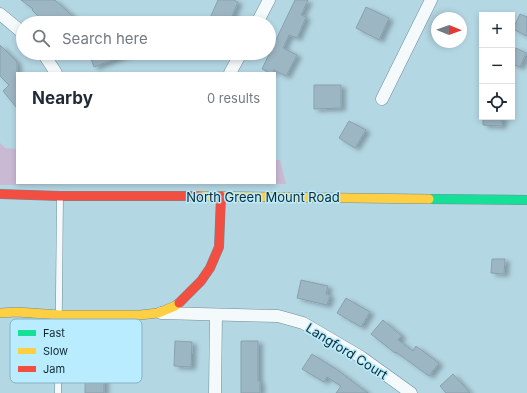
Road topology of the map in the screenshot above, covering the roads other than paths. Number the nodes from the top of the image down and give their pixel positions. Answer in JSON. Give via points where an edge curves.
{"nodes":[{"id":1,"x":269,"y":0,"type":"edge"},
{"id":2,"x":431,"y":0,"type":"edge"},
{"id":3,"x":0,"y":14,"type":"edge"},
{"id":4,"x":261,"y":16,"type":"edge"},
{"id":5,"x":16,"y":27,"type":"edge"},
{"id":6,"x":48,"y":60,"type":"edge"},
{"id":7,"x":237,"y":60,"type":"edge"},
{"id":8,"x":55,"y":72,"type":"edge"},
{"id":9,"x":231,"y":72,"type":"edge"},
{"id":10,"x":382,"y":98,"type":"dead end"},
{"id":11,"x":0,"y":194,"type":"edge"},
{"id":12,"x":60,"y":196,"type":"junction"},
{"id":13,"x":221,"y":196,"type":"junction"},
{"id":14,"x":527,"y":200,"type":"edge"},
{"id":15,"x":0,"y":313,"type":"edge"},
{"id":16,"x":158,"y":313,"type":"junction"},
{"id":17,"x":216,"y":315,"type":"junction"},
{"id":18,"x":60,"y":316,"type":"junction"},
{"id":19,"x":60,"y":319,"type":"edge"},
{"id":20,"x":58,"y":383,"type":"edge"},
{"id":21,"x":58,"y":393,"type":"edge"},
{"id":22,"x":215,"y":393,"type":"edge"},
{"id":23,"x":411,"y":393,"type":"edge"}],
"edges":[{"from":1,"to":4,"type":"street"},
{"from":2,"to":10,"type":"street"},
{"from":3,"to":5,"type":"street"},
{"from":6,"to":8,"type":"street"},
{"from":7,"to":9,"type":"street"},
{"from":11,"to":12,"type":"street","name":"North Green Mount Road"},
{"from":12,"to":13,"type":"street","name":"North Green Mount Road"},
{"from":12,"to":18,"type":"lane"},
{"from":13,"to":14,"type":"street","name":"North Green Mount Road"},
{"from":13,"to":16,"type":"street","via":[[220,247],[210,268],[201,281],[175,306]]},
{"from":15,"to":18,"type":"street"},
{"from":16,"to":17,"type":"street","name":"Langford Court"},
{"from":16,"to":18,"type":"street"},
{"from":17,"to":22,"type":"street"},
{"from":17,"to":23,"type":"street","name":"Langford Court","via":[[278,316],[303,323],[361,357]]},
{"from":18,"to":19,"type":"lane"},
{"from":20,"to":21,"type":"lane"}]}
